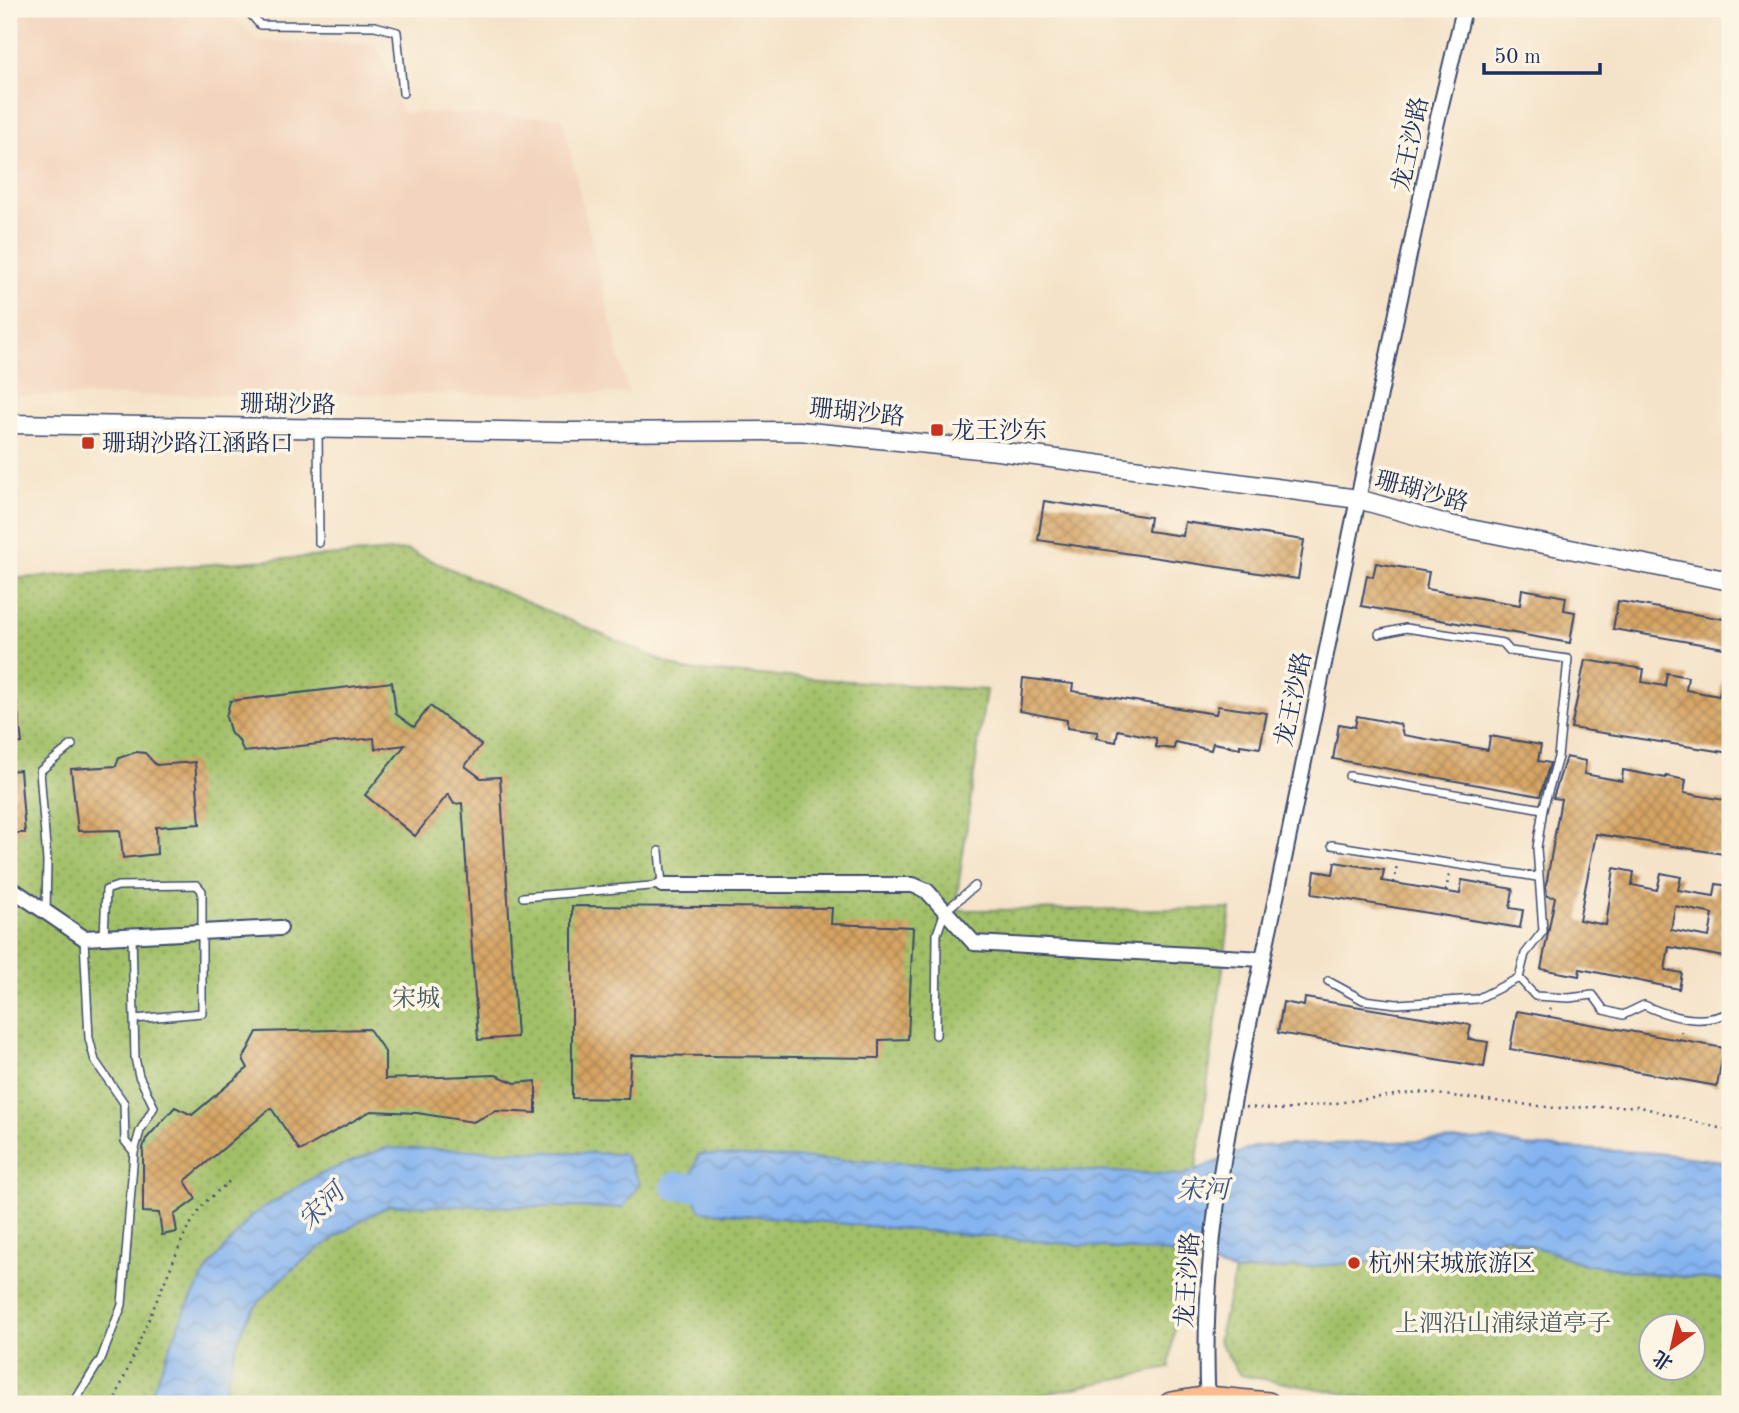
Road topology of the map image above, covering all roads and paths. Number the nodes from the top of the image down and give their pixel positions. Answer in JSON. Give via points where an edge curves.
{"nodes":[{"id":1,"x":246,"y":9,"type":"edge"},
{"id":2,"x":1464,"y":9,"type":"edge"},
{"id":3,"x":403,"y":93,"type":"dead end"},
{"id":4,"x":9,"y":424,"type":"edge"},
{"id":5,"x":318,"y":429,"type":"junction"},
{"id":6,"x":1357,"y":499,"type":"junction"},
{"id":7,"x":319,"y":543,"type":"dead end"},
{"id":8,"x":1730,"y":581,"type":"edge"},
{"id":9,"x":1379,"y":634,"type":"dead end"},
{"id":10,"x":72,"y":745,"type":"dead end"},
{"id":11,"x":1349,"y":776,"type":"dead end"},
{"id":12,"x":1543,"y":809,"type":"junction"},
{"id":13,"x":1332,"y":845,"type":"dead end"},
{"id":14,"x":659,"y":851,"type":"dead end"},
{"id":15,"x":1398,"y":854,"type":"junction"},
{"id":16,"x":1451,"y":862,"type":"junction"},
{"id":17,"x":1537,"y":877,"type":"junction"},
{"id":18,"x":1394,"y":883,"type":"dead end"},
{"id":19,"x":662,"y":886,"type":"junction"},
{"id":20,"x":975,"y":886,"type":"dead end"},
{"id":21,"x":9,"y":887,"type":"edge"},
{"id":22,"x":1446,"y":891,"type":"dead end"},
{"id":23,"x":523,"y":897,"type":"dead end"},
{"id":24,"x":945,"y":911,"type":"junction"},
{"id":25,"x":46,"y":914,"type":"junction"},
{"id":26,"x":280,"y":928,"type":"dead end"},
{"id":27,"x":201,"y":932,"type":"junction"},
{"id":28,"x":132,"y":935,"type":"junction"},
{"id":29,"x":104,"y":937,"type":"junction"},
{"id":30,"x":84,"y":938,"type":"junction"},
{"id":31,"x":1263,"y":959,"type":"junction"},
{"id":32,"x":1519,"y":978,"type":"junction"},
{"id":33,"x":1328,"y":981,"type":"dead end"},
{"id":34,"x":1730,"y":1012,"type":"edge"},
{"id":35,"x":135,"y":1019,"type":"junction"},
{"id":36,"x":936,"y":1035,"type":"dead end"},
{"id":37,"x":1232,"y":1105,"type":"junction"},
{"id":38,"x":1730,"y":1131,"type":"edge"},
{"id":39,"x":134,"y":1152,"type":"junction"},
{"id":40,"x":232,"y":1179,"type":"dead end"},
{"id":41,"x":1208,"y":1401,"type":"edge"},
{"id":42,"x":73,"y":1404,"type":"edge"},
{"id":43,"x":113,"y":1404,"type":"edge"},
{"id":44,"x":1171,"y":1404,"type":"edge"},
{"id":45,"x":1268,"y":1404,"type":"edge"}],
"edges":[{"from":1,"to":3,"type":"lane","via":[[260,25],[374,26],[397,32]]},
{"from":2,"to":6,"type":"street","name":"龙王沙路"},
{"from":4,"to":5,"type":"street","name":"珊瑚沙路"},
{"from":5,"to":6,"type":"street","name":"珊瑚沙路","via":[[799,430],[998,451]]},
{"from":5,"to":7,"type":"lane"},
{"from":6,"to":8,"type":"street","name":"珊瑚沙路","via":[[1450,525]]},
{"from":6,"to":31,"type":"street","name":"龙王沙路"},
{"from":9,"to":12,"type":"lane","via":[[1406,628],[1483,639],[1503,643],[1510,651],[1568,659],[1558,757]]},
{"from":10,"to":25,"type":"lane","via":[[40,771]]},
{"from":11,"to":12,"type":"lane"},
{"from":12,"to":17,"type":"lane"},
{"from":13,"to":15,"type":"lane"},
{"from":14,"to":19,"type":"lane"},
{"from":15,"to":16,"type":"lane"},
{"from":15,"to":18,"type":"path"},
{"from":16,"to":17,"type":"lane"},
{"from":16,"to":22,"type":"path"},
{"from":17,"to":32,"type":"lane","via":[[1543,931],[1525,954]]},
{"from":19,"to":23,"type":"lane"},
{"from":19,"to":24,"type":"street","via":[[913,885],[927,891]]},
{"from":20,"to":24,"type":"lane"},
{"from":21,"to":25,"type":"street"},
{"from":24,"to":31,"type":"street","via":[[974,943]]},
{"from":24,"to":36,"type":"lane","via":[[937,934]]},
{"from":25,"to":30,"type":"street"},
{"from":26,"to":27,"type":"street"},
{"from":27,"to":28,"type":"street"},
{"from":27,"to":29,"type":"lane","via":[[202,891],[197,885],[118,886],[106,890]]},
{"from":27,"to":35,"type":"lane","via":[[202,1013]]},
{"from":28,"to":29,"type":"street"},
{"from":28,"to":35,"type":"lane"},
{"from":29,"to":30,"type":"street"},
{"from":30,"to":39,"type":"lane","via":[[89,1038],[95,1060],[124,1103],[125,1141]]},
{"from":31,"to":37,"type":"street","name":"龙王沙路"},
{"from":32,"to":33,"type":"lane","via":[[1477,999],[1397,1004],[1363,1000]]},
{"from":32,"to":34,"type":"lane","via":[[1535,996],[1593,995],[1604,1010],[1623,1015],[1643,1005],[1696,1019],[1719,1018]]},
{"from":35,"to":39,"type":"lane","via":[[139,1076],[154,1107]]},
{"from":37,"to":38,"type":"path","via":[[1284,1110],[1418,1092],[1555,1108],[1637,1106]]},
{"from":37,"to":41,"type":"street","name":"龙王沙路","via":[[1208,1273]]},
{"from":39,"to":42,"type":"lane","via":[[122,1305],[101,1359]]},
{"from":40,"to":43,"type":"path","via":[[205,1202],[186,1231]]},
{"from":41,"to":44,"type":"main road"},
{"from":41,"to":45,"type":"main road"}]}
